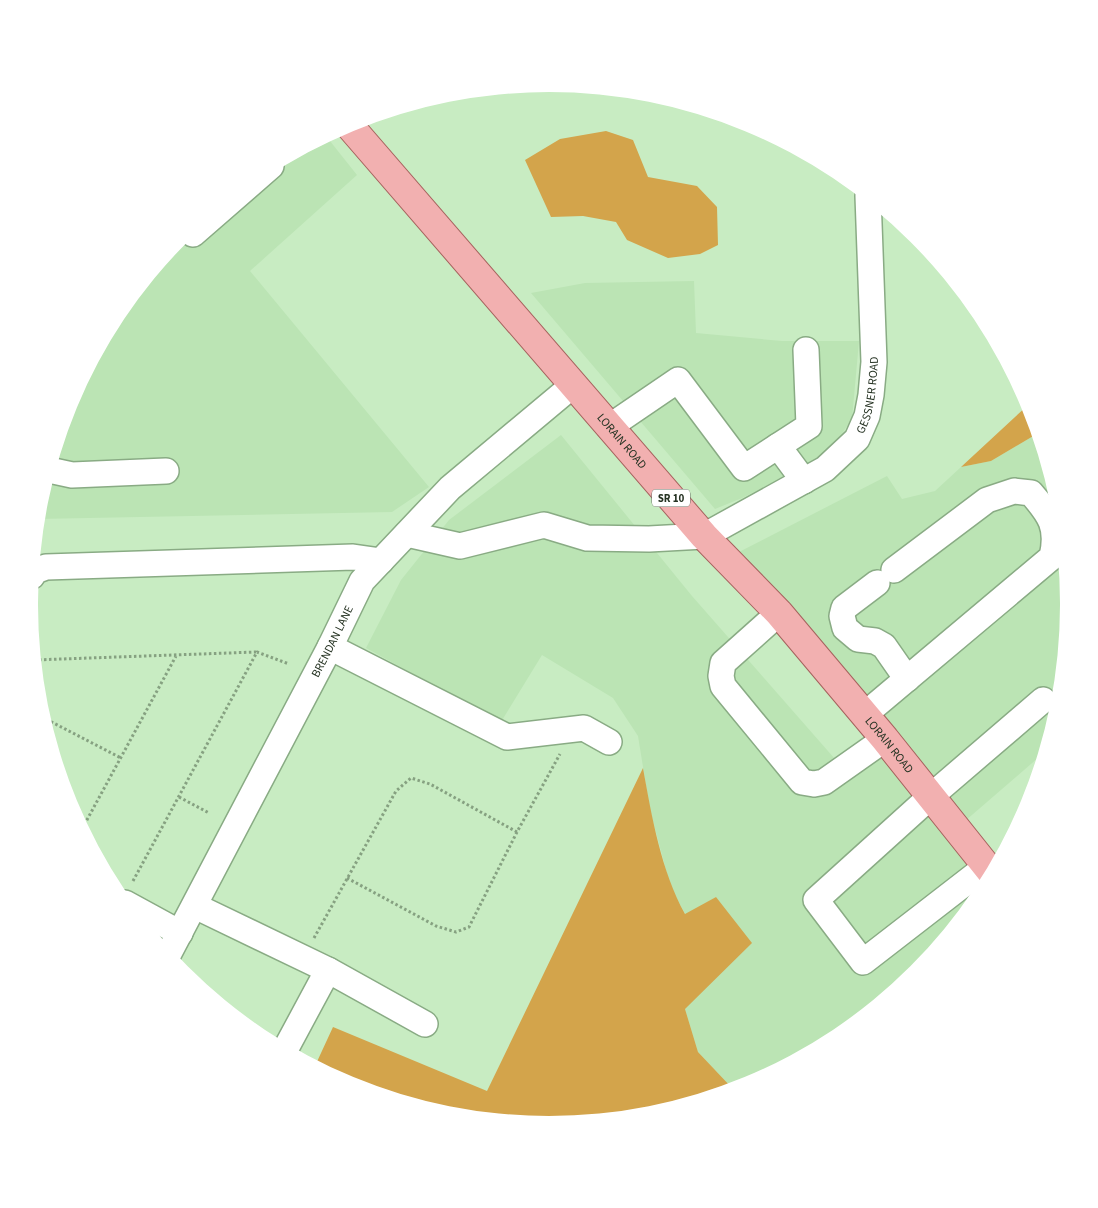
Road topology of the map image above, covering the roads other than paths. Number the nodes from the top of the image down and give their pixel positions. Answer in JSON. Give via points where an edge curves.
{"nodes":[{"id":1,"x":354,"y":131,"type":"edge"},
{"id":2,"x":868,"y":205,"type":"edge"},
{"id":3,"x":806,"y":350,"type":"dead end"},
{"id":4,"x":572,"y":386,"type":"junction"},
{"id":5,"x":609,"y":427,"type":"junction"},
{"id":6,"x":778,"y":446,"type":"junction"},
{"id":7,"x":55,"y":471,"type":"edge"},
{"id":8,"x":166,"y":471,"type":"dead end"},
{"id":9,"x":804,"y":481,"type":"junction"},
{"id":10,"x":407,"y":534,"type":"junction"},
{"id":11,"x":704,"y":536,"type":"junction"},
{"id":12,"x":381,"y":561,"type":"junction"},
{"id":13,"x":39,"y":569,"type":"edge"},
{"id":14,"x":779,"y":613,"type":"junction"},
{"id":15,"x":330,"y":647,"type":"junction"},
{"id":16,"x":907,"y":679,"type":"junction"},
{"id":17,"x":1043,"y":700,"type":"dead end"},
{"id":18,"x":864,"y":715,"type":"junction"},
{"id":19,"x":885,"y":739,"type":"junction"},
{"id":20,"x":609,"y":742,"type":"dead end"},
{"id":21,"x":930,"y":797,"type":"junction"},
{"id":22,"x":987,"y":867,"type":"edge"},
{"id":23,"x":984,"y":873,"type":"edge"},
{"id":24,"x":128,"y":893,"type":"edge"},
{"id":25,"x":195,"y":906,"type":"junction"},
{"id":26,"x":180,"y":933,"type":"junction"},
{"id":27,"x":171,"y":949,"type":"edge"},
{"id":28,"x":328,"y":970,"type":"junction"},
{"id":29,"x":425,"y":1024,"type":"dead end"},
{"id":30,"x":288,"y":1044,"type":"edge"}],
"edges":[{"from":1,"to":4,"type":"main road","name":"LORAIN ROAD","number":"SR 10"},
{"from":2,"to":9,"type":"street","name":"GESSNER ROAD","via":[[874,362],[867,416],[857,439],[825,469]]},
{"from":3,"to":6,"type":"street","via":[[809,426]]},
{"from":4,"to":5,"type":"main road","name":"LORAIN ROAD","number":"SR 10"},
{"from":4,"to":10,"type":"street","name":"BRENDAN LANE","via":[[450,488]]},
{"from":5,"to":6,"type":"street","via":[[678,380],[744,468]]},
{"from":5,"to":11,"type":"main road","name":"LORAIN ROAD","number":"SR 10"},
{"from":6,"to":9,"type":"street"},
{"from":7,"to":8,"type":"street","via":[[72,475]]},
{"from":9,"to":11,"type":"street","name":"GESSNER ROAD"},
{"from":10,"to":11,"type":"street","via":[[460,546],[544,525],[587,538]]},
{"from":10,"to":12,"type":"street","name":"BRENDAN LANE"},
{"from":11,"to":14,"type":"main road","name":"LORAIN ROAD","number":"SR 10"},
{"from":12,"to":13,"type":"street","via":[[353,556]]},
{"from":12,"to":15,"type":"street","name":"BRENDAN LANE","via":[[362,581]]},
{"from":14,"to":18,"type":"main road","name":"LORAIN ROAD","number":"SR 10"},
{"from":14,"to":19,"type":"street","via":[[723,663],[721,676],[723,686],[802,782],[824,782]]},
{"from":15,"to":20,"type":"street","via":[[507,737],[584,728]]},
{"from":15,"to":25,"type":"street","name":"BRENDAN LANE"},
{"from":16,"to":16,"type":"street","via":[[1052,557],[1056,541],[1050,516],[1031,492],[1014,491],[987,500],[844,608],[845,628],[858,639],[884,646]]},
{"from":16,"to":18,"type":"street"},
{"from":17,"to":21,"type":"street"},
{"from":18,"to":19,"type":"main road","name":"LORAIN ROAD","number":"SR 10"},
{"from":19,"to":21,"type":"main road","name":"LORAIN ROAD","number":"SR 10"},
{"from":21,"to":22,"type":"main road","name":"LORAIN ROAD","number":"SR 10"},
{"from":21,"to":23,"type":"street","via":[[816,900],[863,962]]},
{"from":24,"to":26,"type":"street"},
{"from":25,"to":26,"type":"street","name":"BRENDAN LANE"},
{"from":25,"to":28,"type":"street"},
{"from":26,"to":27,"type":"street","name":"BRENDAN LANE"},
{"from":28,"to":29,"type":"street"},
{"from":28,"to":30,"type":"street"}]}
